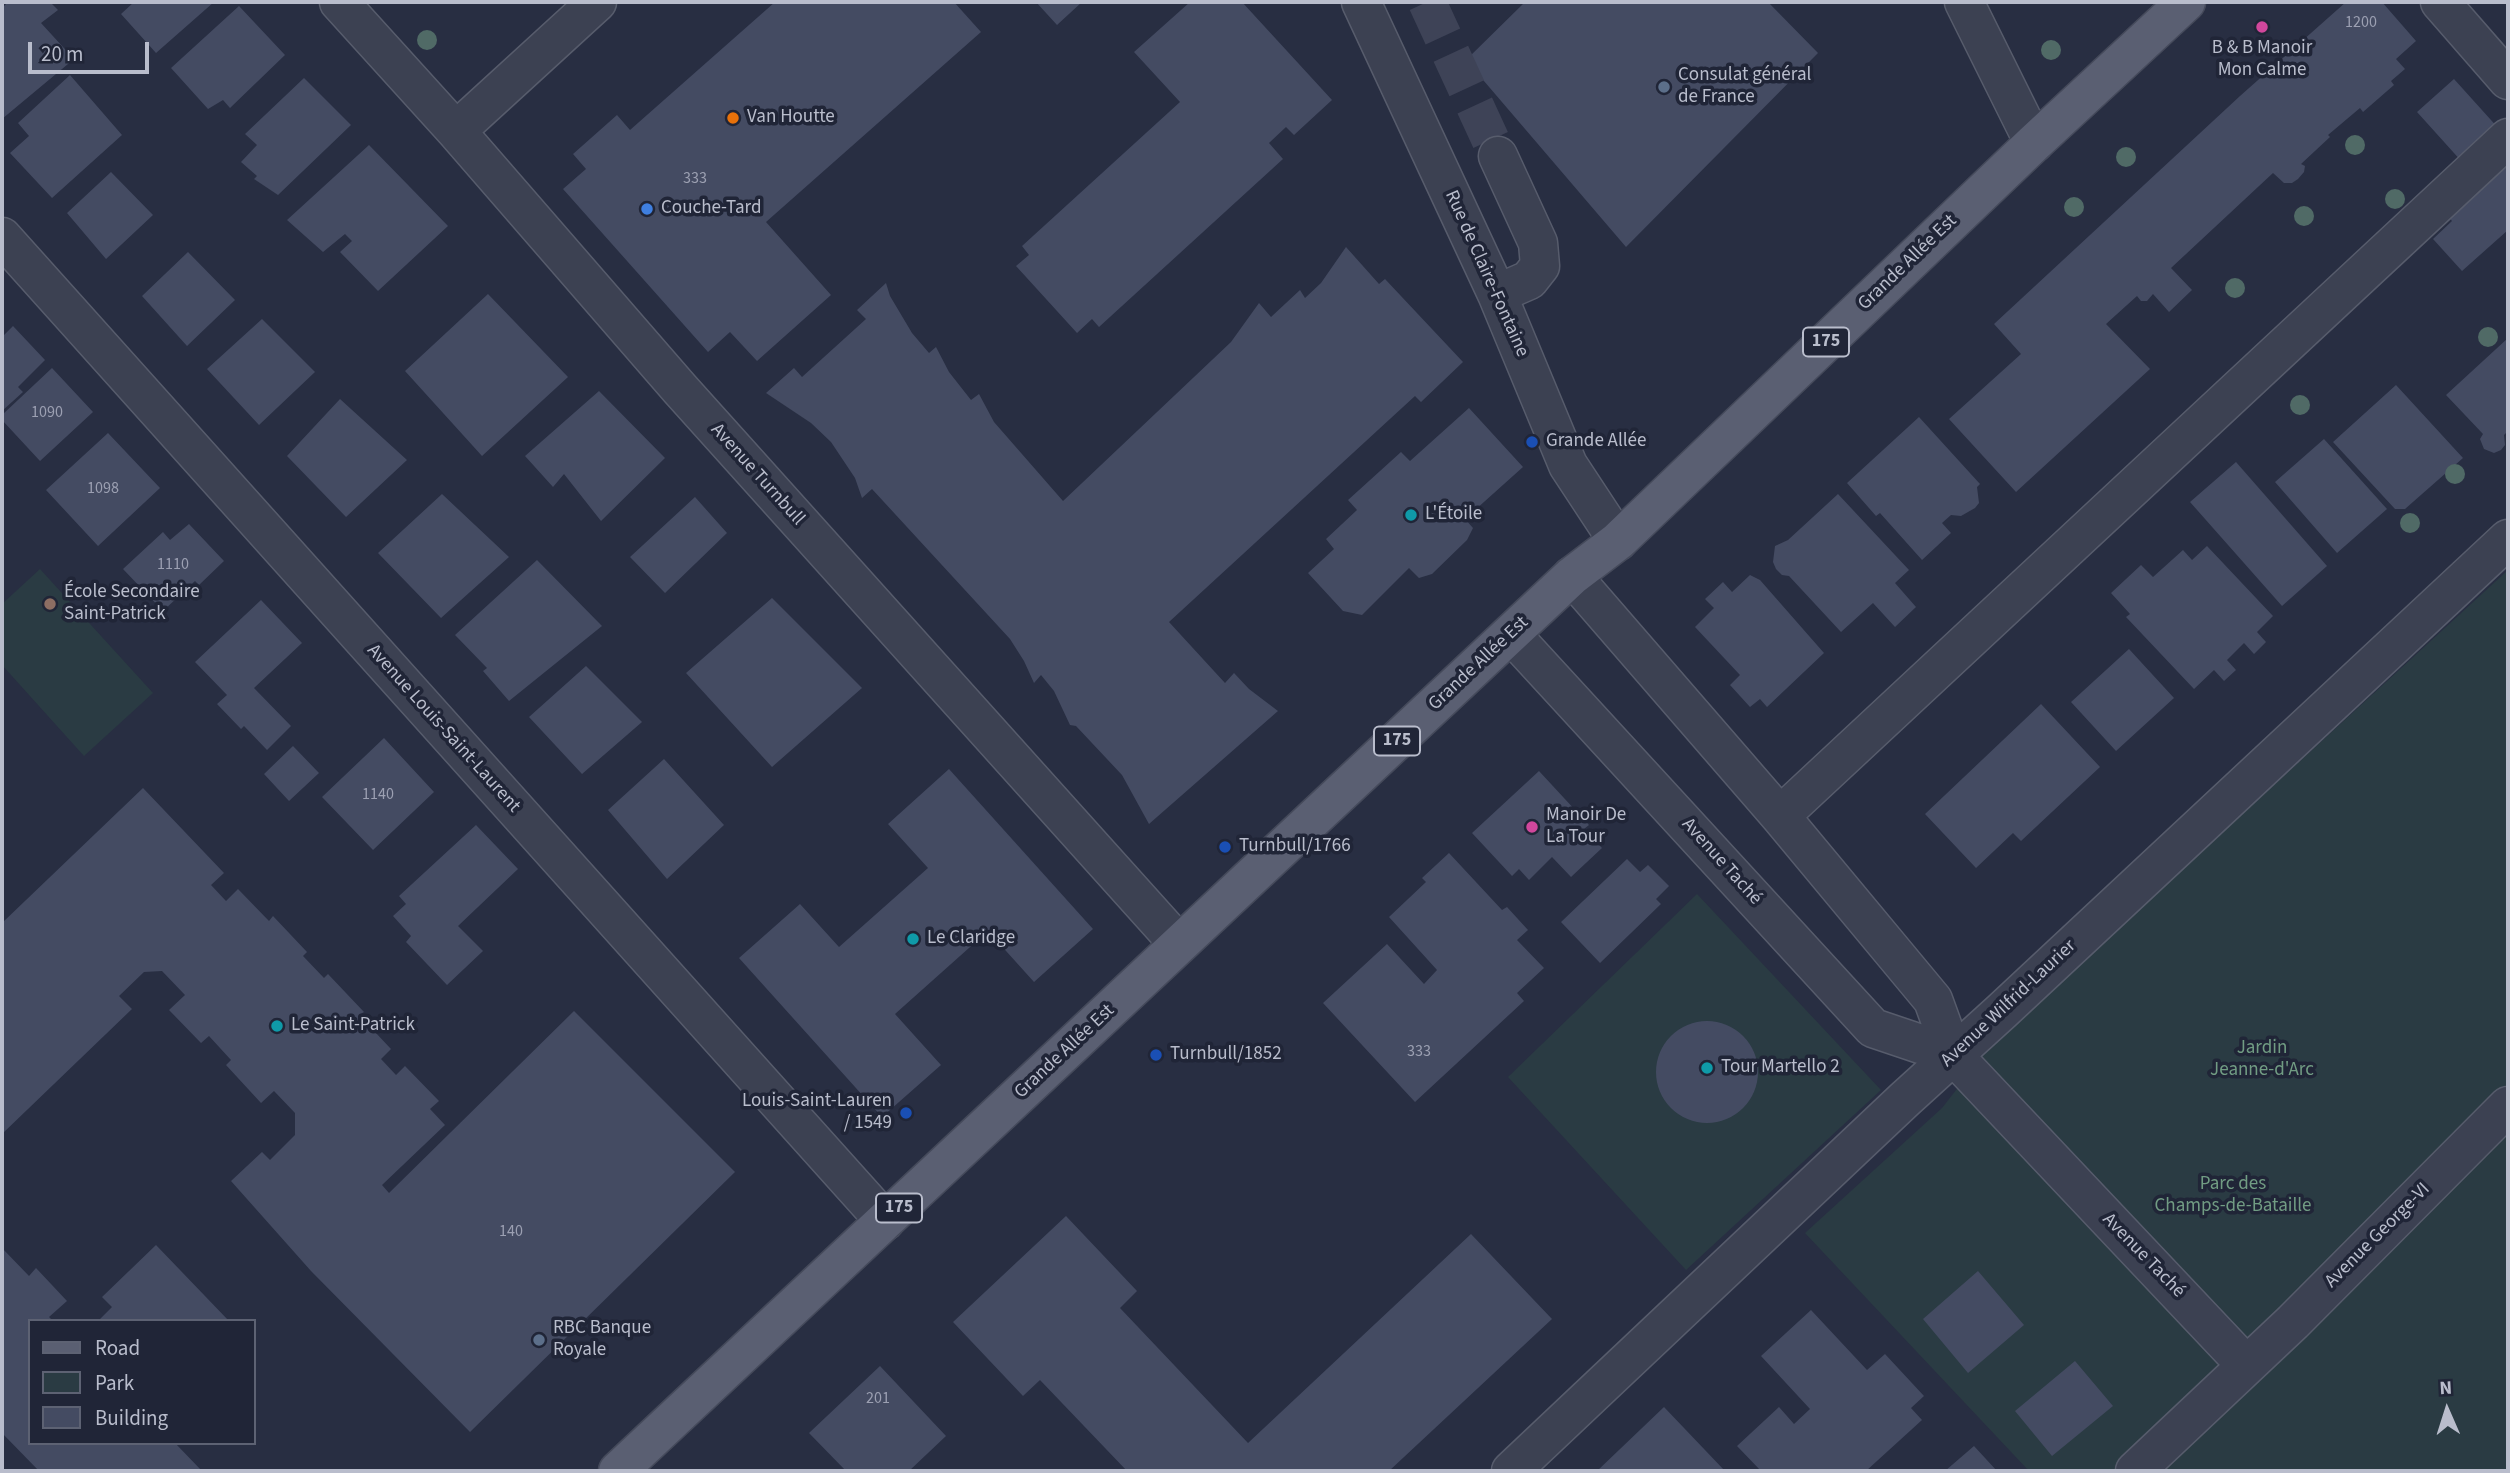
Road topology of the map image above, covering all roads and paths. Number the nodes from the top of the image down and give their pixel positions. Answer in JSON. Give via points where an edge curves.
{"nodes":[{"id":1,"x":339,"y":2,"type":"edge"},
{"id":2,"x":597,"y":2,"type":"edge"},
{"id":3,"x":1361,"y":2,"type":"edge"},
{"id":4,"x":1964,"y":2,"type":"edge"},
{"id":5,"x":2186,"y":2,"type":"edge"},
{"id":6,"x":2440,"y":2,"type":"edge"},
{"id":7,"x":2508,"y":80,"type":"edge"},
{"id":8,"x":456,"y":131,"type":"junction"},
{"id":9,"x":2508,"y":138,"type":"edge"},
{"id":10,"x":2034,"y":143,"type":"junction"},
{"id":11,"x":1497,"y":156,"type":"tunnel mouth"},
{"id":12,"x":2,"y":237,"type":"edge"},
{"id":13,"x":1497,"y":294,"type":"junction"},
{"id":14,"x":2508,"y":539,"type":"edge"},
{"id":15,"x":1618,"y":541,"type":"junction"},
{"id":16,"x":1572,"y":576,"type":"junction"},
{"id":17,"x":1511,"y":634,"type":"junction"},
{"id":18,"x":1780,"y":816,"type":"junction"},
{"id":19,"x":1180,"y":944,"type":"junction"},
{"id":20,"x":1953,"y":1055,"type":"junction"},
{"id":21,"x":2508,"y":1106,"type":"edge"},
{"id":22,"x":885,"y":1221,"type":"junction"},
{"id":23,"x":2246,"y":1365,"type":"junction"},
{"id":24,"x":618,"y":1471,"type":"edge"},
{"id":25,"x":1511,"y":1471,"type":"edge"},
{"id":26,"x":2135,"y":1471,"type":"edge"}],
"edges":[{"from":1,"to":8,"type":"street","name":"Avenue Turnbull"},
{"from":2,"to":8,"type":"street"},
{"from":3,"to":13,"type":"street","name":"Rue de Claire-Fontaine"},
{"from":4,"to":10,"type":"street"},
{"from":5,"to":10,"type":"main road","name":"Grande Allée Est","number":"175"},
{"from":6,"to":7,"type":"street"},
{"from":8,"to":19,"type":"street","name":"Avenue Turnbull","via":[[680,389]]},
{"from":9,"to":18,"type":"street"},
{"from":10,"to":15,"type":"main road","name":"Grande Allée Est","number":"175"},
{"from":11,"to":13,"type":"street","via":[[1538,243],[1540,266],[1529,280]]},
{"from":12,"to":22,"type":"street","name":"Avenue Louis-Saint-Laurent"},
{"from":13,"to":15,"type":"street","name":"Rue de Claire-Fontaine","via":[[1568,465]]},
{"from":14,"to":20,"type":"street","name":"Avenue Wilfrid-Laurier"},
{"from":15,"to":16,"type":"main road","name":"Grande Allée Est","number":"175"},
{"from":16,"to":17,"type":"main road","name":"Grande Allée Est","number":"175"},
{"from":16,"to":18,"type":"street","name":"Avenue Taché"},
{"from":17,"to":19,"type":"main road","name":"Grande Allée Est","number":"175"},
{"from":17,"to":20,"type":"street","name":"Avenue Taché","via":[[1872,1028]]},
{"from":18,"to":20,"type":"street","name":"Avenue Taché","via":[[1933,1000]]},
{"from":19,"to":22,"type":"main road","name":"Grande Allée Est","number":"175"},
{"from":20,"to":23,"type":"street","name":"Avenue Taché"},
{"from":20,"to":25,"type":"street","name":"Avenue Wilfrid-Laurier"},
{"from":21,"to":23,"type":"street","name":"Avenue George-VI"},
{"from":22,"to":24,"type":"main road","name":"Grande Allée Est","number":"175"},
{"from":23,"to":26,"type":"street","name":"Avenue George-VI"}]}
